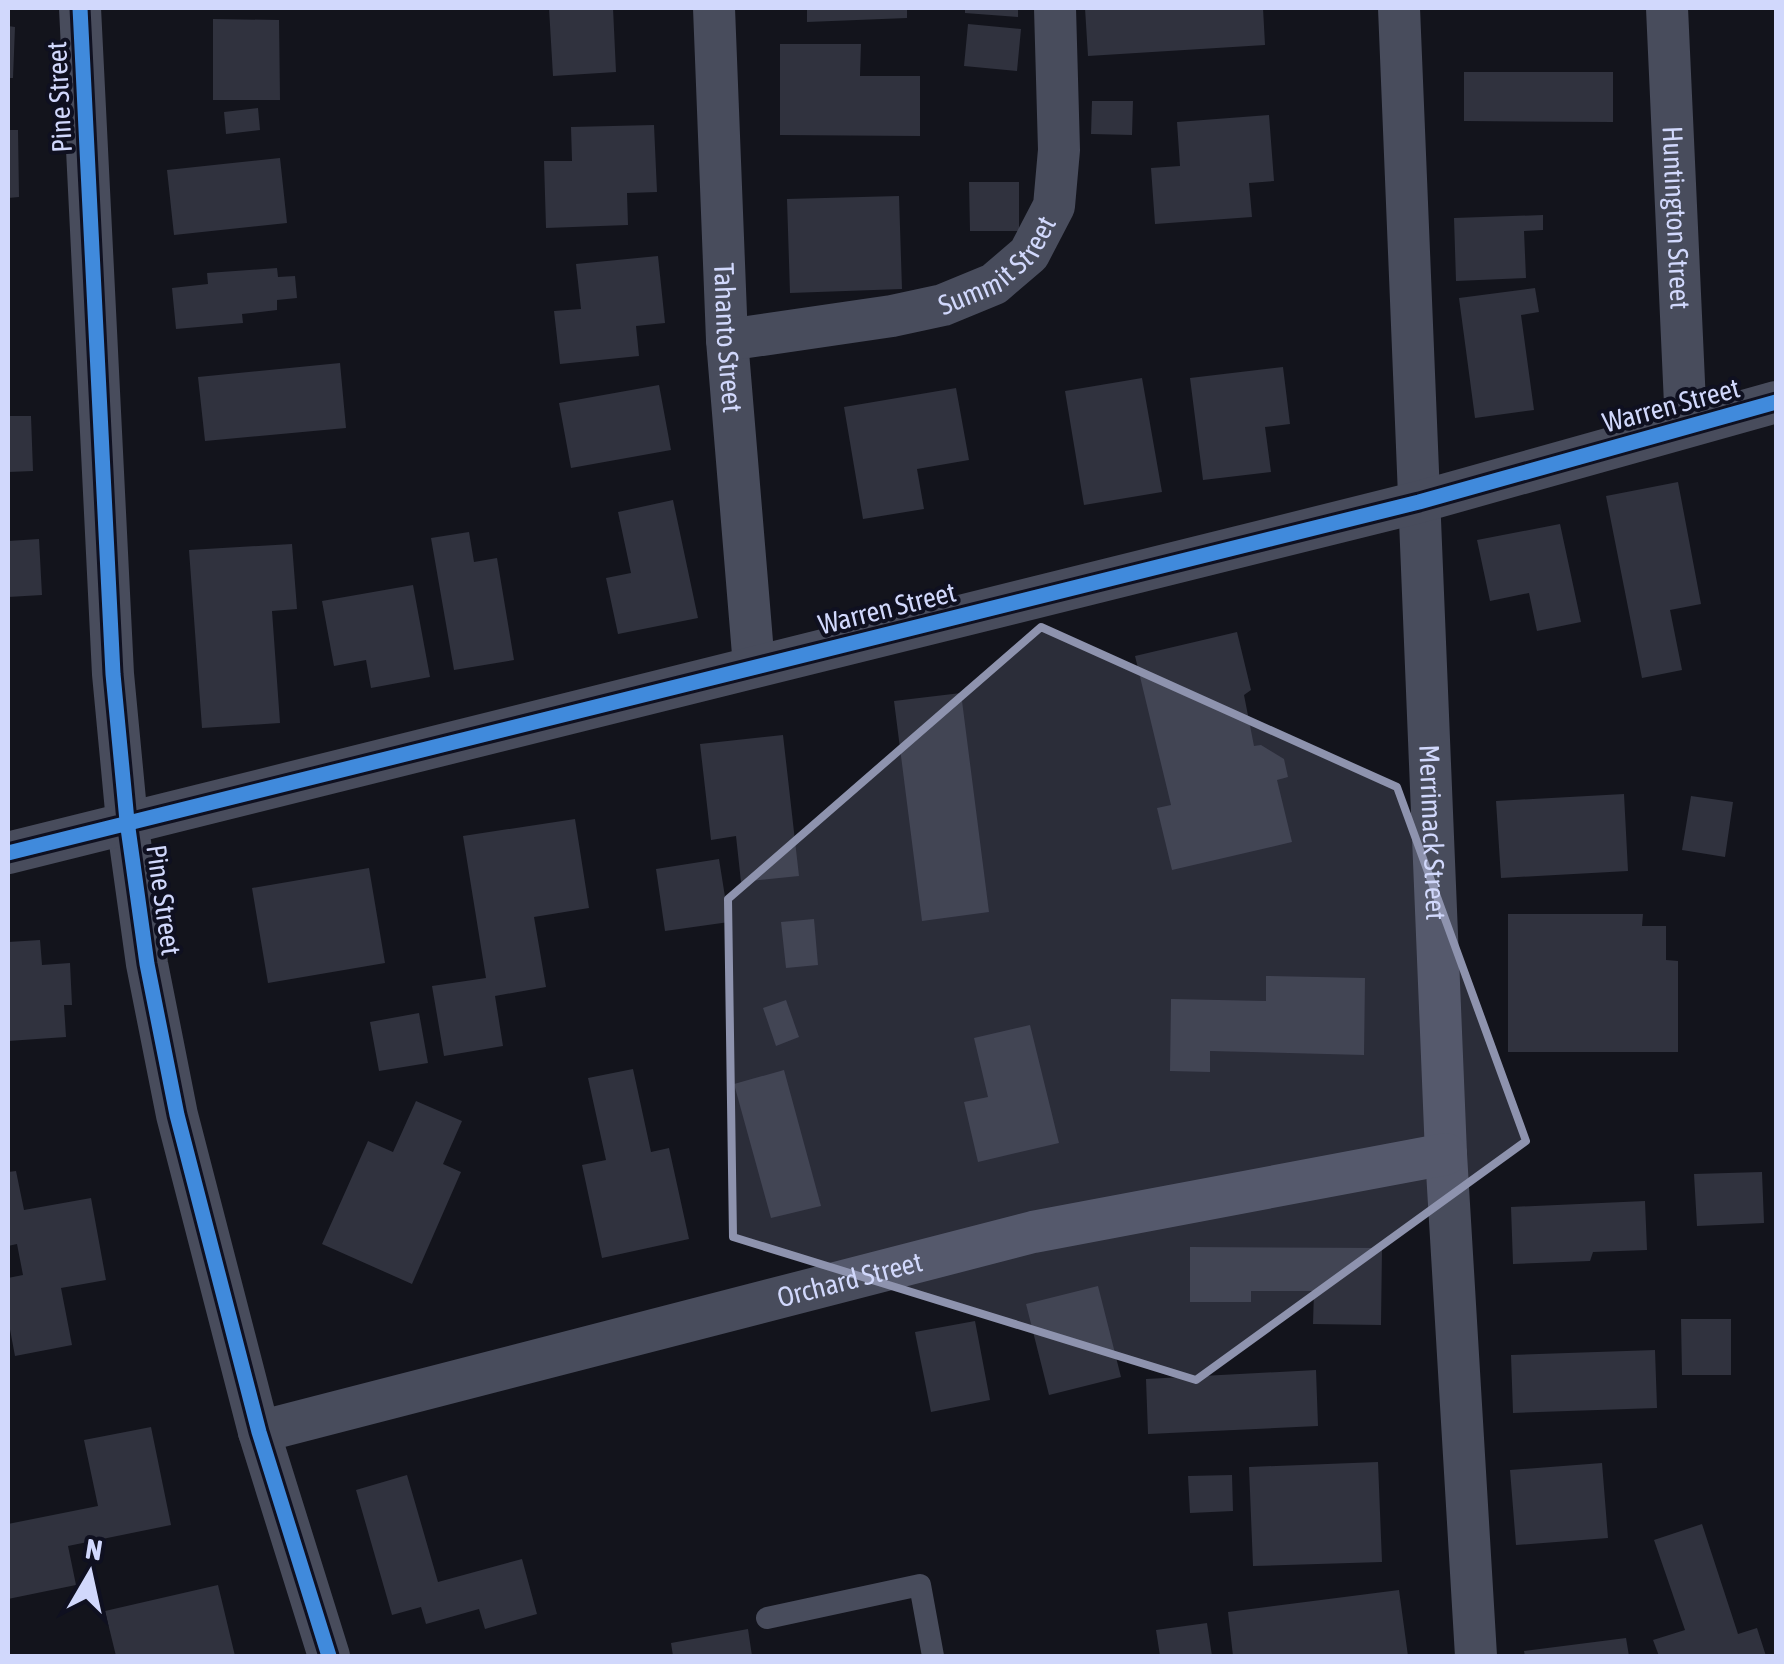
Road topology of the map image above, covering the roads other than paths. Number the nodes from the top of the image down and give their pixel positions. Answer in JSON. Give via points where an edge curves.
{"nodes":[{"id":1,"x":80,"y":8,"type":"edge"},
{"id":2,"x":714,"y":8,"type":"edge"},
{"id":3,"x":1055,"y":8,"type":"edge"},
{"id":4,"x":1399,"y":8,"type":"edge"},
{"id":5,"x":1667,"y":8,"type":"edge"},
{"id":6,"x":726,"y":340,"type":"junction"},
{"id":7,"x":1776,"y":402,"type":"edge"},
{"id":8,"x":1686,"y":426,"type":"junction"},
{"id":9,"x":1419,"y":502,"type":"junction"},
{"id":10,"x":754,"y":666,"type":"junction"},
{"id":11,"x":127,"y":821,"type":"junction"},
{"id":12,"x":8,"y":853,"type":"edge"},
{"id":13,"x":1446,"y":1154,"type":"junction"},
{"id":14,"x":260,"y":1432,"type":"junction"},
{"id":15,"x":767,"y":1618,"type":"dead end"},
{"id":16,"x":329,"y":1656,"type":"edge"},
{"id":17,"x":933,"y":1656,"type":"edge"},
{"id":18,"x":1476,"y":1656,"type":"edge"}],
"edges":[{"from":1,"to":11,"type":"street","name":"Pine Street","via":[[112,674]]},
{"from":2,"to":6,"type":"street","name":"Tahanto Street"},
{"from":3,"to":6,"type":"street","name":"Summit Street","via":[[1054,206],[1030,254],[994,284],[943,304]]},
{"from":4,"to":9,"type":"street","name":"Merrimack Street"},
{"from":5,"to":8,"type":"street","name":"Huntington Street"},
{"from":6,"to":10,"type":"street","name":"Tahanto Street"},
{"from":7,"to":8,"type":"street","name":"Warren Street"},
{"from":8,"to":9,"type":"street","name":"Warren Street"},
{"from":9,"to":10,"type":"street","name":"Warren Street"},
{"from":9,"to":13,"type":"street","name":"Merrimack Street"},
{"from":10,"to":11,"type":"street","name":"Warren Street"},
{"from":11,"to":12,"type":"street","name":"Warren Street"},
{"from":11,"to":14,"type":"street","name":"Pine Street","via":[[177,1116]]},
{"from":13,"to":14,"type":"street","name":"Orchard Street","via":[[1033,1232]]},
{"from":13,"to":18,"type":"street","name":"Merrimack Street"},
{"from":14,"to":16,"type":"street","name":"Pine Street"},
{"from":15,"to":17,"type":"lane","via":[[920,1585]]}]}
